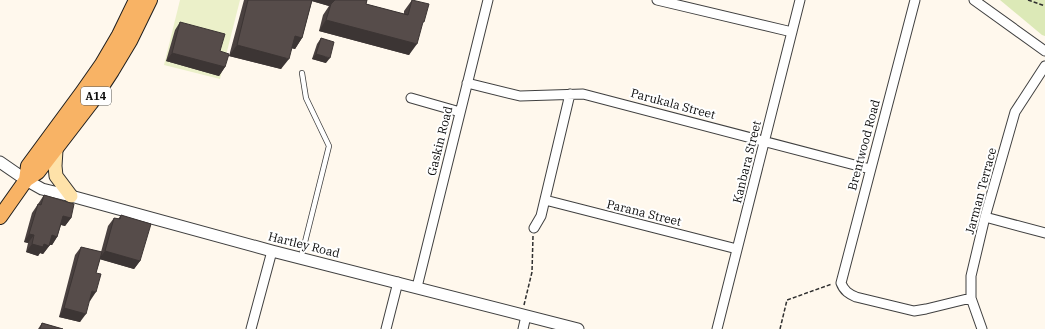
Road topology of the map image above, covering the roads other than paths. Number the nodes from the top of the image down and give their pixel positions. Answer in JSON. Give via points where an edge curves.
{"nodes":[{"id":1,"x":136,"y":0,"type":"edge"},
{"id":2,"x":150,"y":0,"type":"edge"},
{"id":3,"x":488,"y":0,"type":"edge"},
{"id":4,"x":657,"y":0,"type":"edge"},
{"id":5,"x":800,"y":0,"type":"edge"},
{"id":6,"x":915,"y":0,"type":"edge"},
{"id":7,"x":974,"y":0,"type":"edge"},
{"id":8,"x":792,"y":32,"type":"junction"},
{"id":9,"x":1045,"y":51,"type":"edge"},
{"id":10,"x":1045,"y":66,"type":"edge"},
{"id":11,"x":302,"y":73,"type":"dead end"},
{"id":12,"x":467,"y":83,"type":"junction"},
{"id":13,"x":570,"y":94,"type":"junction"},
{"id":14,"x":411,"y":98,"type":"dead end"},
{"id":15,"x":460,"y":112,"type":"junction"},
{"id":16,"x":765,"y":141,"type":"junction"},
{"id":17,"x":56,"y":150,"type":"junction"},
{"id":18,"x":0,"y":162,"type":"edge"},
{"id":19,"x":870,"y":169,"type":"junction"},
{"id":20,"x":26,"y":180,"type":"junction"},
{"id":21,"x":71,"y":196,"type":"junction"},
{"id":22,"x":544,"y":200,"type":"junction"},
{"id":23,"x":0,"y":217,"type":"edge"},
{"id":24,"x":985,"y":217,"type":"junction"},
{"id":25,"x":534,"y":228,"type":"road end"},
{"id":26,"x":1045,"y":233,"type":"edge"},
{"id":27,"x":737,"y":249,"type":"junction"},
{"id":28,"x":272,"y":250,"type":"junction"},
{"id":29,"x":301,"y":258,"type":"junction"},
{"id":30,"x":398,"y":282,"type":"junction"},
{"id":31,"x":417,"y":287,"type":"junction"},
{"id":32,"x":971,"y":298,"type":"junction"},
{"id":33,"x":524,"y":315,"type":"junction"},
{"id":34,"x":251,"y":329,"type":"edge"},
{"id":35,"x":386,"y":329,"type":"edge"},
{"id":36,"x":523,"y":329,"type":"edge"},
{"id":37,"x":578,"y":329,"type":"edge"},
{"id":38,"x":717,"y":329,"type":"edge"},
{"id":39,"x":982,"y":329,"type":"edge"}],
"edges":[{"from":1,"to":20,"type":"main road","number":"A14","via":[[102,64],[28,166]]},
{"from":2,"to":17,"type":"main road","number":"A14","via":[[112,71]]},
{"from":3,"to":12,"type":"street","name":"Gaskin Road"},
{"from":4,"to":8,"type":"street"},
{"from":5,"to":8,"type":"street","name":"Kanbara Street"},
{"from":6,"to":19,"type":"street","name":"Brentwood Road"},
{"from":7,"to":9,"type":"street"},
{"from":8,"to":16,"type":"street","name":"Kanbara Street"},
{"from":10,"to":24,"type":"street","name":"Jarman Terrace","via":[[1015,112]]},
{"from":11,"to":29,"type":"lane","via":[[306,98],[329,146]]},
{"from":12,"to":13,"type":"street","name":"Parukala Street","via":[[520,96]]},
{"from":12,"to":15,"type":"street","name":"Gaskin Road"},
{"from":13,"to":16,"type":"street","name":"Parukala Street","via":[[583,94]]},
{"from":13,"to":22,"type":"street"},
{"from":14,"to":15,"type":"street"},
{"from":15,"to":31,"type":"street","name":"Gaskin Road"},
{"from":16,"to":19,"type":"street","name":"Parukala Street"},
{"from":16,"to":27,"type":"street","name":"Kanbara Street"},
{"from":17,"to":20,"type":"main road","number":"A14","via":[[38,172]]},
{"from":17,"to":21,"type":"main road","via":[[56,176]]},
{"from":18,"to":20,"type":"street","name":"Hartley Road"},
{"from":19,"to":32,"type":"street","name":"Brentwood Road","via":[[842,278],[843,288],[856,297],[914,311]]},
{"from":20,"to":21,"type":"street","name":"Hartley Road","via":[[42,189]]},
{"from":20,"to":23,"type":"main road","number":"A14"},
{"from":21,"to":28,"type":"street","name":"Hartley Road"},
{"from":22,"to":25,"type":"street"},
{"from":22,"to":27,"type":"street","name":"Parana Street"},
{"from":24,"to":26,"type":"street"},
{"from":24,"to":32,"type":"street","name":"Jarman Terrace","via":[[970,276]]},
{"from":27,"to":38,"type":"street","name":"Kanbara Street"},
{"from":28,"to":29,"type":"street","name":"Hartley Road"},
{"from":28,"to":34,"type":"street"},
{"from":29,"to":30,"type":"street","name":"Hartley Road"},
{"from":30,"to":31,"type":"street","name":"Hartley Road"},
{"from":30,"to":35,"type":"street"},
{"from":31,"to":33,"type":"street","name":"Hartley Road"},
{"from":32,"to":39,"type":"street","name":"Jarman Terrace"},
{"from":33,"to":36,"type":"street"},
{"from":33,"to":37,"type":"street","name":"Hartley Road"}]}
